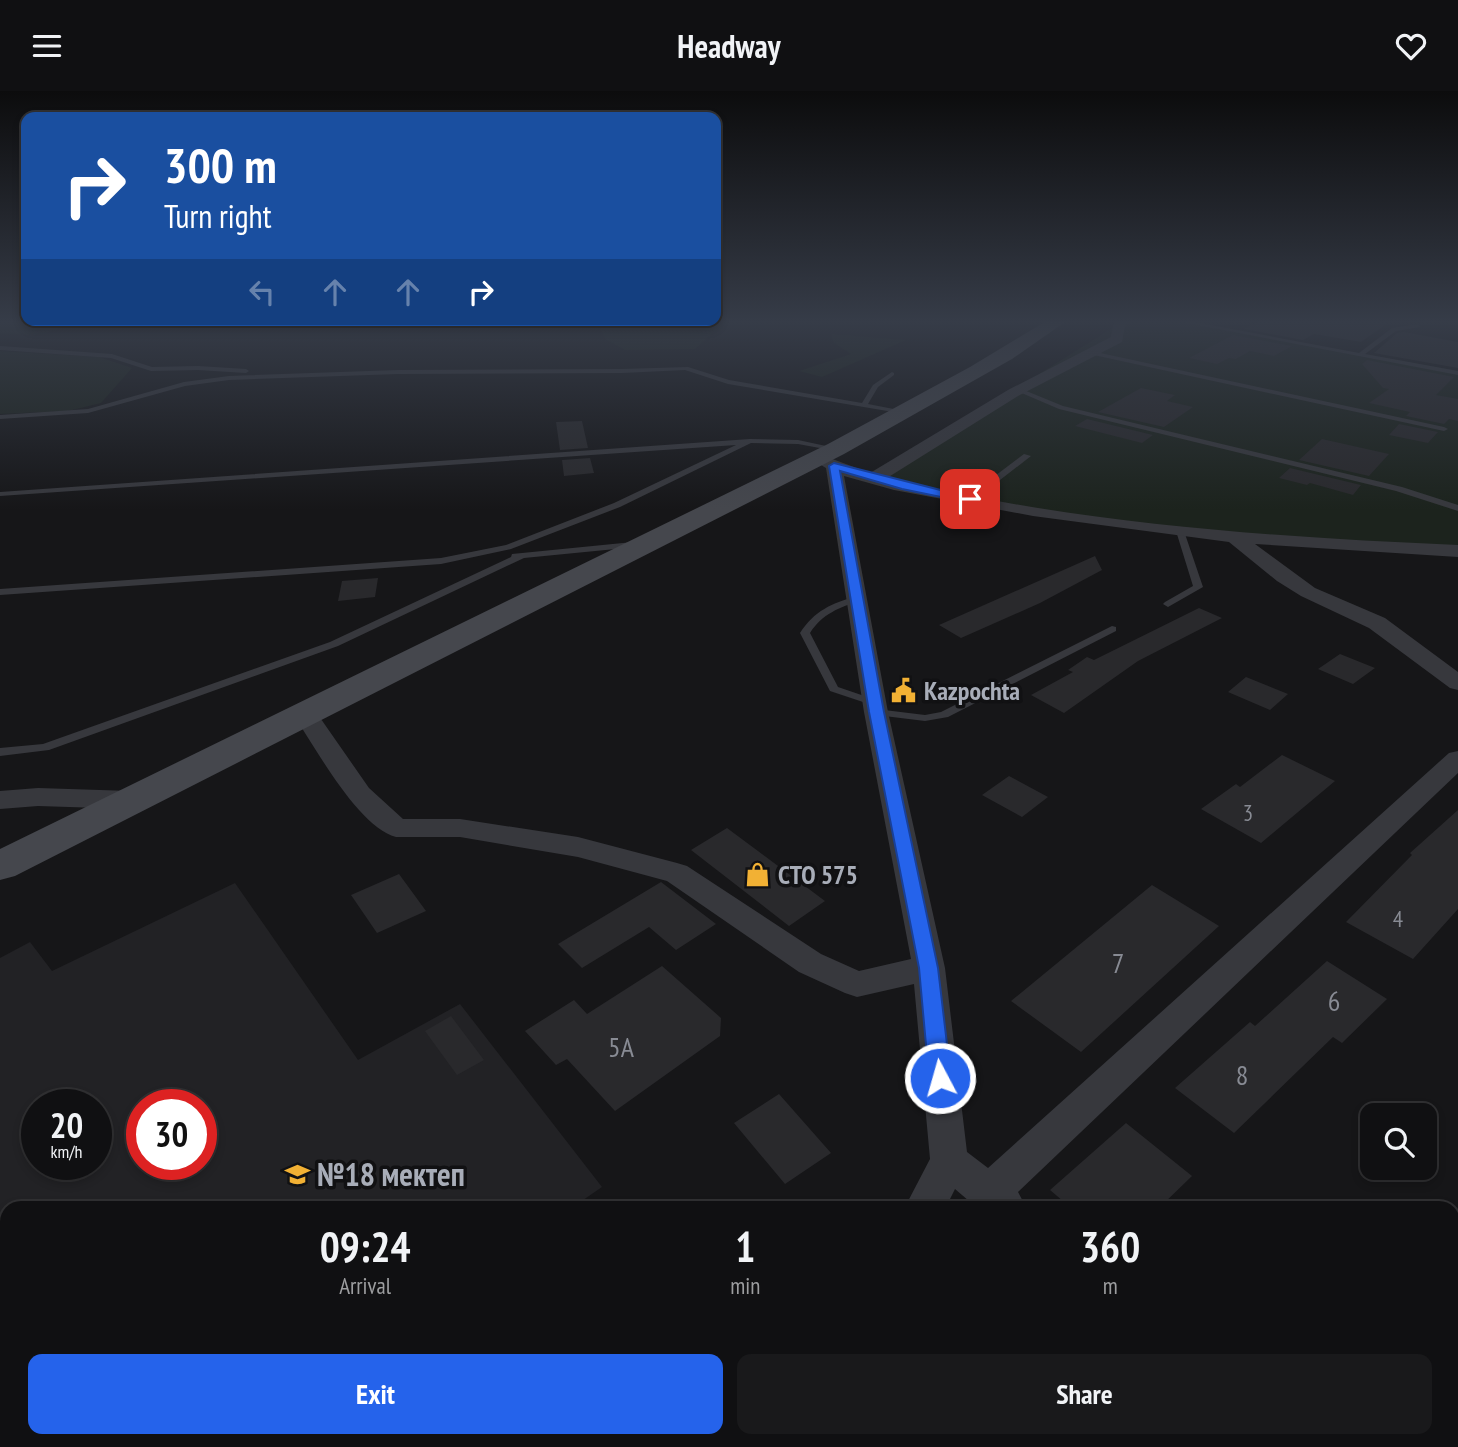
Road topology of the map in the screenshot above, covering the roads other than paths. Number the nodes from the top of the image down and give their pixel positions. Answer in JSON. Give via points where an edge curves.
{"nodes":[{"id":1,"x":189,"y":383,"type":"edge"},
{"id":2,"x":736,"y":383,"type":"edge"},
{"id":3,"x":879,"y":383,"type":"edge"},
{"id":4,"x":956,"y":383,"type":"edge"},
{"id":5,"x":1032,"y":383,"type":"edge"},
{"id":6,"x":1232,"y":383,"type":"edge"},
{"id":7,"x":1019,"y":390,"type":"junction"},
{"id":8,"x":864,"y":405,"type":"junction"},
{"id":9,"x":905,"y":412,"type":"junction"},
{"id":10,"x":0,"y":417,"type":"edge"},
{"id":11,"x":1444,"y":429,"type":"dead end"},
{"id":12,"x":750,"y":441,"type":"junction"},
{"id":13,"x":1027,"y":456,"type":"dead end"},
{"id":14,"x":829,"y":458,"type":"junction"},
{"id":15,"x":874,"y":478,"type":"junction"},
{"id":16,"x":0,"y":494,"type":"edge"},
{"id":17,"x":970,"y":499,"type":"junction"},
{"id":18,"x":1458,"y":508,"type":"edge"},
{"id":19,"x":1180,"y":531,"type":"junction"},
{"id":20,"x":1233,"y":536,"type":"junction"},
{"id":21,"x":647,"y":543,"type":"junction"},
{"id":22,"x":1458,"y":551,"type":"edge"},
{"id":23,"x":521,"y":556,"type":"junction"},
{"id":24,"x":441,"y":561,"type":"junction"},
{"id":25,"x":0,"y":591,"type":"edge"},
{"id":26,"x":857,"y":599,"type":"junction"},
{"id":27,"x":1168,"y":604,"type":"dead end"},
{"id":28,"x":1112,"y":629,"type":"dead end"},
{"id":29,"x":1458,"y":683,"type":"edge"},
{"id":30,"x":876,"y":708,"type":"junction"},
{"id":31,"x":305,"y":713,"type":"junction"},
{"id":32,"x":0,"y":752,"type":"edge"},
{"id":33,"x":1458,"y":759,"type":"edge"},
{"id":34,"x":0,"y":800,"type":"edge"},
{"id":35,"x":131,"y":800,"type":"junction"},
{"id":36,"x":0,"y":866,"type":"edge"},
{"id":37,"x":929,"y":968,"type":"junction"},
{"id":38,"x":949,"y":1161,"type":"junction"},
{"id":39,"x":997,"y":1200,"type":"edge"},
{"id":40,"x":928,"y":1201,"type":"edge"}],
"edges":[{"from":1,"to":10,"type":"lane","via":[[89,411]]},
{"from":2,"to":8,"type":"lane"},
{"from":3,"to":8,"type":"lane"},
{"from":4,"to":9,"type":"main road"},
{"from":5,"to":7,"type":"street"},
{"from":6,"to":11,"type":"lane"},
{"from":7,"to":15,"type":"street"},
{"from":7,"to":18,"type":"lane","via":[[1061,408],[1399,489]]},
{"from":8,"to":9,"type":"lane"},
{"from":9,"to":14,"type":"main road"},
{"from":12,"to":14,"type":"lane","via":[[797,442]]},
{"from":12,"to":16,"type":"lane"},
{"from":12,"to":24,"type":"lane","via":[[617,505],[508,547]]},
{"from":13,"to":17,"type":"lane"},
{"from":14,"to":15,"type":"street"},
{"from":14,"to":21,"type":"main road"},
{"from":14,"to":26,"type":"street"},
{"from":15,"to":17,"type":"street"},
{"from":17,"to":19,"type":"street"},
{"from":19,"to":20,"type":"street"},
{"from":19,"to":27,"type":"lane","via":[[1198,587]]},
{"from":20,"to":22,"type":"street"},
{"from":20,"to":29,"type":"street","via":[[1284,577],[1377,623]]},
{"from":21,"to":23,"type":"lane"},
{"from":21,"to":31,"type":"main road"},
{"from":23,"to":24,"type":"lane"},
{"from":23,"to":32,"type":"lane","via":[[334,644],[45,747]]},
{"from":24,"to":25,"type":"lane"},
{"from":26,"to":30,"type":"street"},
{"from":26,"to":30,"type":"lane","via":[[813,619],[805,633],[835,689]]},
{"from":28,"to":30,"type":"lane","via":[[944,715],[925,718]]},
{"from":30,"to":37,"type":"street"},
{"from":31,"to":35,"type":"main road"},
{"from":31,"to":37,"type":"street","via":[[359,794],[396,828],[460,828],[552,842],[677,873],[810,963],[857,984]]},
{"from":33,"to":39,"type":"street"},
{"from":34,"to":35,"type":"street"},
{"from":35,"to":36,"type":"main road"},
{"from":37,"to":38,"type":"street"},
{"from":38,"to":39,"type":"street"},
{"from":38,"to":40,"type":"street"}]}
